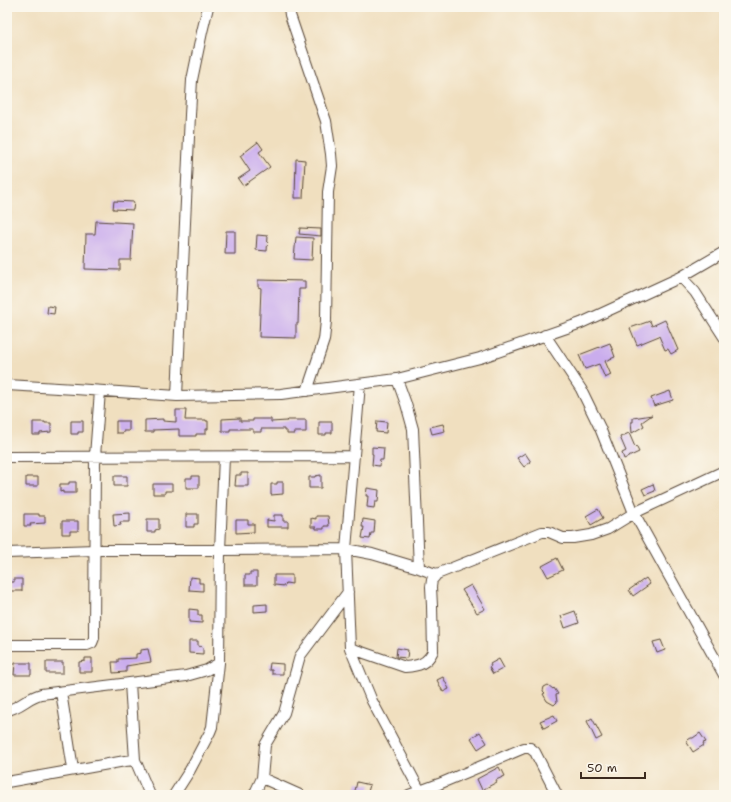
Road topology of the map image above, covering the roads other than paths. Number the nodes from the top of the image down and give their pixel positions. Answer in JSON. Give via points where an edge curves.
{"nodes":[{"id":1,"x":208,"y":7,"type":"edge"},
{"id":2,"x":289,"y":7,"type":"edge"},
{"id":3,"x":724,"y":252,"type":"edge"},
{"id":4,"x":681,"y":277,"type":"junction"},
{"id":5,"x":546,"y":335,"type":"junction"},
{"id":6,"x":724,"y":336,"type":"edge"},
{"id":7,"x":397,"y":379,"type":"junction"},
{"id":8,"x":360,"y":384,"type":"junction"},
{"id":9,"x":7,"y":385,"type":"edge"},
{"id":10,"x":100,"y":391,"type":"junction"},
{"id":11,"x":307,"y":391,"type":"junction"},
{"id":12,"x":177,"y":396,"type":"junction"},
{"id":13,"x":95,"y":456,"type":"junction"},
{"id":14,"x":354,"y":456,"type":"junction"},
{"id":15,"x":7,"y":457,"type":"edge"},
{"id":16,"x":224,"y":457,"type":"junction"},
{"id":17,"x":724,"y":471,"type":"edge"},
{"id":18,"x":634,"y":513,"type":"junction"},
{"id":19,"x":346,"y":549,"type":"junction"},
{"id":20,"x":94,"y":550,"type":"junction"},
{"id":21,"x":220,"y":550,"type":"junction"},
{"id":22,"x":7,"y":553,"type":"edge"},
{"id":23,"x":420,"y":568,"type":"junction"},
{"id":24,"x":437,"y":574,"type":"junction"},
{"id":25,"x":348,"y":592,"type":"junction"},
{"id":26,"x":7,"y":645,"type":"edge"},
{"id":27,"x":350,"y":648,"type":"junction"},
{"id":28,"x":219,"y":663,"type":"junction"},
{"id":29,"x":724,"y":675,"type":"edge"},
{"id":30,"x":130,"y":683,"type":"junction"},
{"id":31,"x":61,"y":692,"type":"junction"},
{"id":32,"x":7,"y":710,"type":"edge"},
{"id":33,"x":135,"y":760,"type":"junction"},
{"id":34,"x":73,"y":769,"type":"junction"},
{"id":35,"x":262,"y":778,"type":"junction"},
{"id":36,"x":7,"y":782,"type":"edge"},
{"id":37,"x":420,"y":791,"type":"junction"},
{"id":38,"x":150,"y":795,"type":"edge"},
{"id":39,"x":174,"y":795,"type":"edge"},
{"id":40,"x":254,"y":795,"type":"edge"},
{"id":41,"x":300,"y":795,"type":"edge"},
{"id":42,"x":410,"y":795,"type":"edge"},
{"id":43,"x":557,"y":795,"type":"edge"}],
"edges":[{"from":1,"to":12,"type":"street","via":[[192,87]]},
{"from":2,"to":11,"type":"street","via":[[326,121],[332,154],[328,192],[325,334]]},
{"from":3,"to":4,"type":"street"},
{"from":4,"to":5,"type":"street","via":[[581,323]]},
{"from":4,"to":6,"type":"street","via":[[695,292]]},
{"from":5,"to":7,"type":"street","via":[[480,358]]},
{"from":5,"to":18,"type":"street","via":[[581,389],[600,428]]},
{"from":7,"to":8,"type":"street"},
{"from":7,"to":23,"type":"street","via":[[413,429]]},
{"from":8,"to":11,"type":"street"},
{"from":8,"to":14,"type":"street"},
{"from":9,"to":10,"type":"street"},
{"from":10,"to":12,"type":"street"},
{"from":10,"to":13,"type":"street"},
{"from":11,"to":12,"type":"street"},
{"from":13,"to":15,"type":"street"},
{"from":13,"to":16,"type":"street"},
{"from":13,"to":20,"type":"street"},
{"from":14,"to":16,"type":"street"},
{"from":14,"to":19,"type":"street"},
{"from":16,"to":21,"type":"street"},
{"from":17,"to":18,"type":"street"},
{"from":18,"to":24,"type":"street","via":[[608,530],[591,535],[563,538],[542,532]]},
{"from":18,"to":29,"type":"street"},
{"from":19,"to":21,"type":"street"},
{"from":19,"to":23,"type":"street"},
{"from":19,"to":25,"type":"street"},
{"from":20,"to":21,"type":"street"},
{"from":20,"to":22,"type":"street"},
{"from":20,"to":26,"type":"street","via":[[92,643]]},
{"from":21,"to":28,"type":"street"},
{"from":23,"to":24,"type":"street"},
{"from":24,"to":27,"type":"street","via":[[432,580],[431,587],[433,651],[426,662],[405,667]]},
{"from":25,"to":27,"type":"street"},
{"from":25,"to":35,"type":"street","via":[[300,656],[282,717],[265,745]]},
{"from":27,"to":37,"type":"street","via":[[372,701]]},
{"from":28,"to":30,"type":"street","via":[[207,670],[186,676]]},
{"from":28,"to":39,"type":"street","via":[[212,727]]},
{"from":30,"to":31,"type":"street"},
{"from":30,"to":33,"type":"street"},
{"from":31,"to":32,"type":"street","via":[[35,696]]},
{"from":31,"to":34,"type":"street"},
{"from":33,"to":34,"type":"street"},
{"from":33,"to":38,"type":"street"},
{"from":34,"to":36,"type":"street"},
{"from":35,"to":40,"type":"street"},
{"from":35,"to":41,"type":"street"},
{"from":37,"to":42,"type":"street"},
{"from":37,"to":43,"type":"street","via":[[524,748],[530,748],[535,752]]}]}
